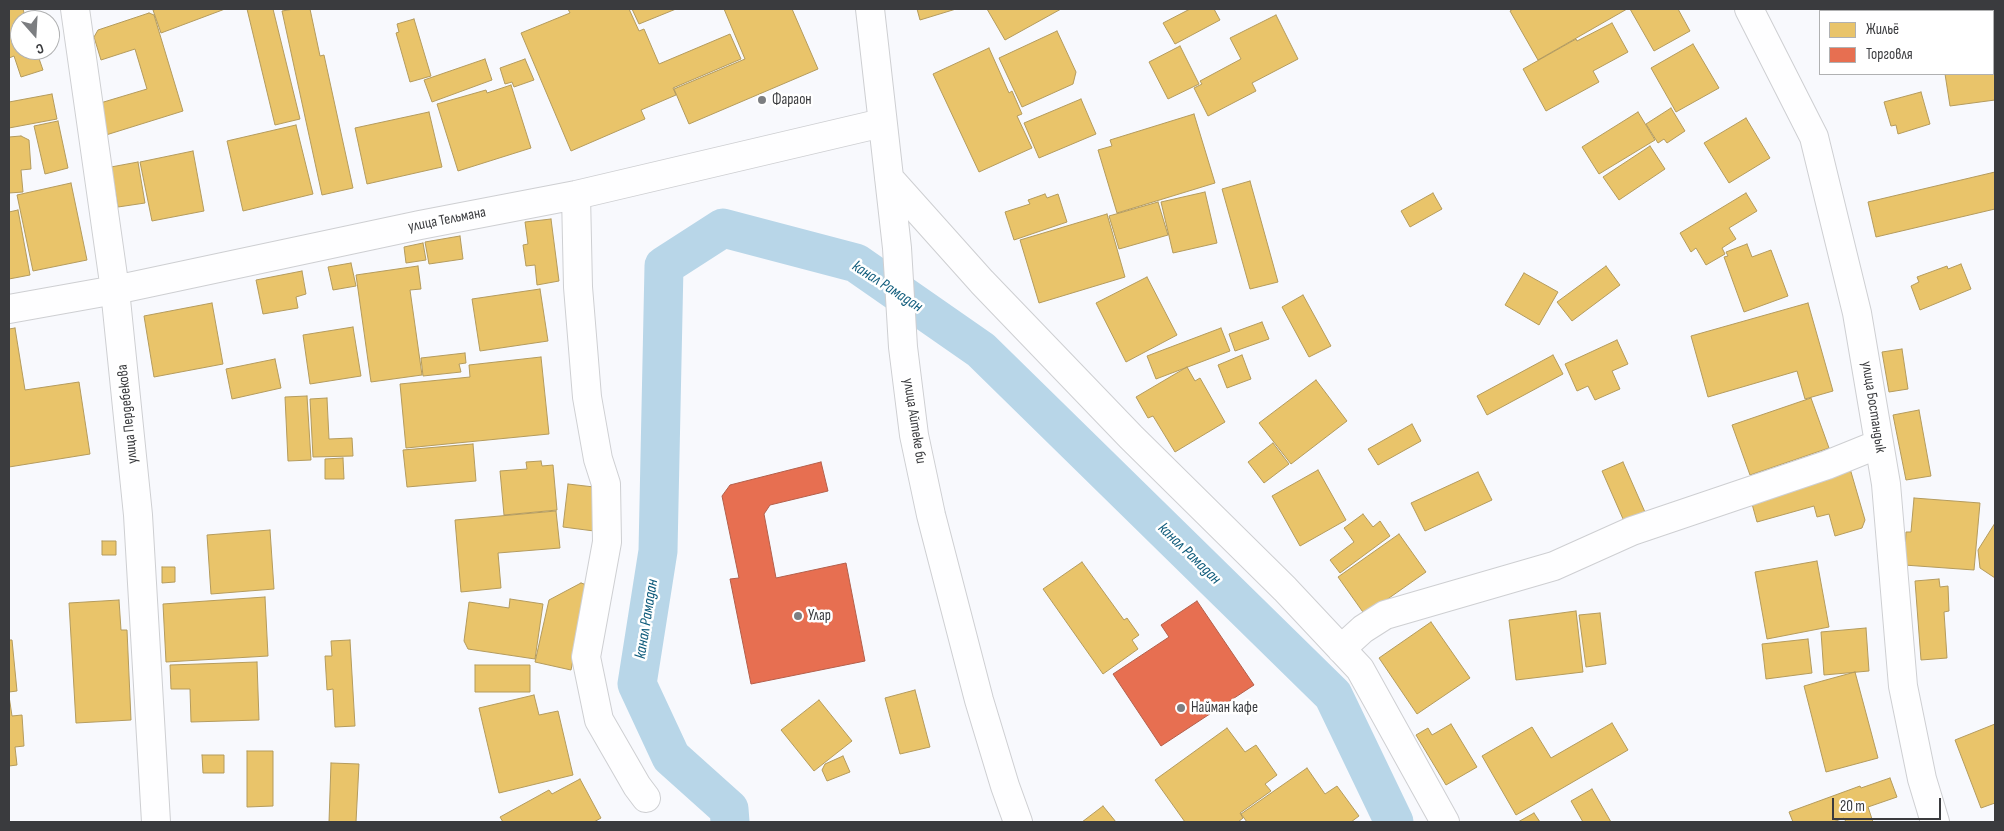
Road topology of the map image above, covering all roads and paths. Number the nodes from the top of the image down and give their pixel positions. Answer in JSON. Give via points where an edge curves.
{"nodes":[{"id":1,"x":75,"y":9,"type":"edge"},
{"id":2,"x":870,"y":9,"type":"edge"},
{"id":3,"x":1750,"y":9,"type":"edge"},
{"id":4,"x":882,"y":123,"type":"junction"},
{"id":5,"x":890,"y":178,"type":"junction"},
{"id":6,"x":576,"y":195,"type":"junction"},
{"id":7,"x":115,"y":290,"type":"junction"},
{"id":8,"x":9,"y":309,"type":"edge"},
{"id":9,"x":1879,"y":444,"type":"junction"},
{"id":10,"x":1341,"y":649,"type":"junction"},
{"id":11,"x":646,"y":798,"type":"dead end"},
{"id":12,"x":156,"y":822,"type":"edge"},
{"id":13,"x":1018,"y":822,"type":"edge"},
{"id":14,"x":1445,"y":822,"type":"edge"},
{"id":15,"x":1935,"y":822,"type":"edge"}],
"edges":[{"from":1,"to":7,"type":"street","name":"улица Пердебекова"},
{"from":2,"to":4,"type":"street","name":"улица Айтеке би"},
{"from":3,"to":9,"type":"street","name":"улица Бостандык","via":[[1814,138],[1857,313]]},
{"from":4,"to":5,"type":"street","name":"улица Айтеке би"},
{"from":4,"to":6,"type":"street","name":"улица Тельмана"},
{"from":5,"to":10,"type":"street","via":[[982,282]]},
{"from":5,"to":13,"type":"street","name":"улица Айтеке би","via":[[903,347],[914,434],[931,515],[979,700]]},
{"from":6,"to":7,"type":"street","name":"улица Тельмана"},
{"from":6,"to":11,"type":"street","via":[[578,287],[587,397],[606,484],[607,542],[586,657],[599,720]]},
{"from":7,"to":8,"type":"street","name":"улица Тельмана"},
{"from":7,"to":12,"type":"street","name":"улица Пердебекова","via":[[138,515]]},
{"from":9,"to":10,"type":"street","via":[[1828,465],[1632,531],[1554,566],[1385,615],[1362,628]]},
{"from":9,"to":15,"type":"street","name":"улица Бостандык","via":[[1886,484],[1903,686],[1922,778]]},
{"from":10,"to":14,"type":"street","via":[[1360,669]]}]}
